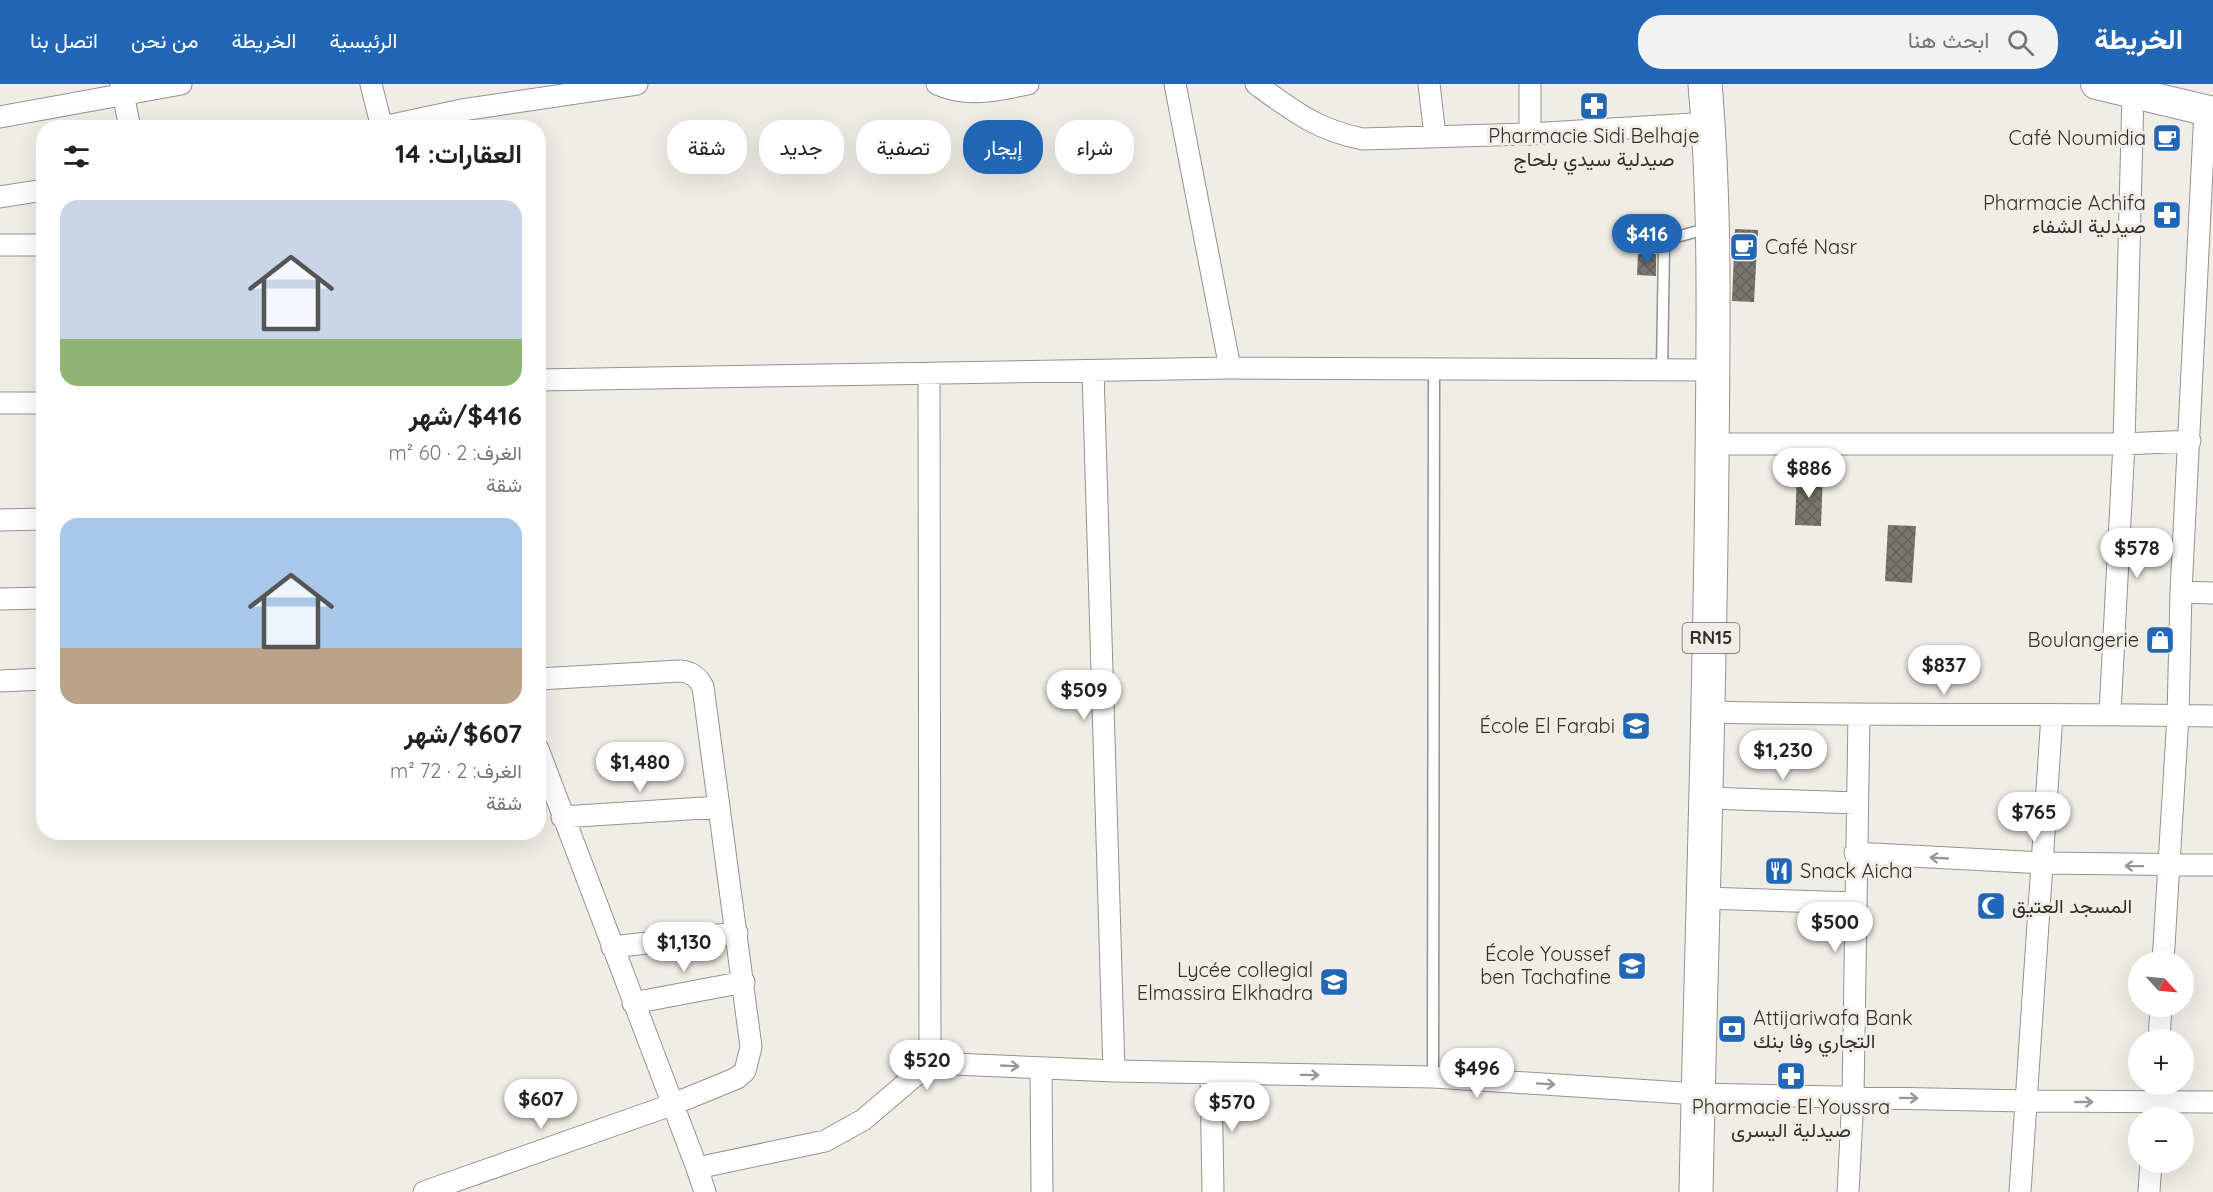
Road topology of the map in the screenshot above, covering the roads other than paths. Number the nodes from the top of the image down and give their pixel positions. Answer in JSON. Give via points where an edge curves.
{"nodes":[{"id":1,"x":181,"y":84,"type":"edge"},
{"id":2,"x":371,"y":84,"type":"edge"},
{"id":3,"x":637,"y":84,"type":"edge"},
{"id":4,"x":937,"y":84,"type":"edge"},
{"id":5,"x":1028,"y":84,"type":"edge"},
{"id":6,"x":1175,"y":84,"type":"edge"},
{"id":7,"x":1256,"y":84,"type":"edge"},
{"id":8,"x":1429,"y":84,"type":"edge"},
{"id":9,"x":1530,"y":84,"type":"edge"},
{"id":10,"x":1705,"y":84,"type":"edge"},
{"id":11,"x":2096,"y":84,"type":"edge"},
{"id":12,"x":122,"y":89,"type":"edge"},
{"id":13,"x":543,"y":91,"type":"edge"},
{"id":14,"x":2133,"y":93,"type":"junction"},
{"id":15,"x":2209,"y":111,"type":"edge"},
{"id":16,"x":0,"y":117,"type":"edge"},
{"id":17,"x":128,"y":120,"type":"edge"},
{"id":18,"x":379,"y":120,"type":"edge"},
{"id":19,"x":414,"y":120,"type":"edge"},
{"id":20,"x":1709,"y":123,"type":"junction"},
{"id":21,"x":1530,"y":134,"type":"junction"},
{"id":22,"x":1435,"y":136,"type":"junction"},
{"id":23,"x":36,"y":191,"type":"edge"},
{"id":24,"x":0,"y":197,"type":"edge"},
{"id":25,"x":1713,"y":227,"type":"junction"},
{"id":26,"x":0,"y":245,"type":"edge"},
{"id":27,"x":36,"y":245,"type":"edge"},
{"id":28,"x":2206,"y":250,"type":"edge"},
{"id":29,"x":1230,"y":368,"type":"junction"},
{"id":30,"x":1434,"y":368,"type":"junction"},
{"id":31,"x":1662,"y":369,"type":"junction"},
{"id":32,"x":1093,"y":370,"type":"junction"},
{"id":33,"x":1713,"y":370,"type":"junction"},
{"id":34,"x":929,"y":373,"type":"junction"},
{"id":35,"x":546,"y":380,"type":"edge"},
{"id":36,"x":0,"y":403,"type":"edge"},
{"id":37,"x":36,"y":403,"type":"edge"},
{"id":38,"x":2190,"y":441,"type":"junction"},
{"id":39,"x":1712,"y":444,"type":"junction"},
{"id":40,"x":2124,"y":444,"type":"junction"},
{"id":41,"x":36,"y":519,"type":"edge"},
{"id":42,"x":0,"y":520,"type":"edge"},
{"id":43,"x":2181,"y":592,"type":"junction"},
{"id":44,"x":2213,"y":593,"type":"edge"},
{"id":45,"x":36,"y":598,"type":"edge"},
{"id":46,"x":0,"y":599,"type":"edge"},
{"id":47,"x":546,"y":679,"type":"edge"},
{"id":48,"x":36,"y":680,"type":"edge"},
{"id":49,"x":0,"y":681,"type":"edge"},
{"id":50,"x":1709,"y":712,"type":"junction"},
{"id":51,"x":2110,"y":713,"type":"junction"},
{"id":52,"x":2052,"y":715,"type":"junction"},
{"id":53,"x":1859,"y":716,"type":"junction"},
{"id":54,"x":2178,"y":716,"type":"junction"},
{"id":55,"x":2213,"y":716,"type":"edge"},
{"id":56,"x":546,"y":772,"type":"edge"},
{"id":57,"x":1707,"y":798,"type":"junction"},
{"id":58,"x":1857,"y":803,"type":"junction"},
{"id":59,"x":720,"y":807,"type":"junction"},
{"id":60,"x":562,"y":817,"type":"junction"},
{"id":61,"x":1855,"y":853,"type":"junction"},
{"id":62,"x":2043,"y":863,"type":"junction"},
{"id":63,"x":2213,"y":865,"type":"edge"},
{"id":64,"x":2169,"y":866,"type":"junction"},
{"id":65,"x":1704,"y":898,"type":"junction"},
{"id":66,"x":1855,"y":903,"type":"junction"},
{"id":67,"x":737,"y":933,"type":"junction"},
{"id":68,"x":612,"y":947,"type":"junction"},
{"id":69,"x":2164,"y":951,"type":"edge"},
{"id":70,"x":744,"y":982,"type":"junction"},
{"id":71,"x":633,"y":1003,"type":"junction"},
{"id":72,"x":930,"y":1063,"type":"junction"},
{"id":73,"x":1041,"y":1068,"type":"junction"},
{"id":74,"x":1114,"y":1071,"type":"junction"},
{"id":75,"x":1211,"y":1074,"type":"junction"},
{"id":76,"x":1433,"y":1077,"type":"junction"},
{"id":77,"x":1698,"y":1094,"type":"junction"},
{"id":78,"x":1853,"y":1097,"type":"junction"},
{"id":79,"x":2025,"y":1101,"type":"junction"},
{"id":80,"x":2155,"y":1101,"type":"edge"},
{"id":81,"x":2213,"y":1102,"type":"edge"},
{"id":82,"x":671,"y":1105,"type":"junction"},
{"id":83,"x":696,"y":1168,"type":"junction"},
{"id":84,"x":2151,"y":1173,"type":"edge"},
{"id":85,"x":467,"y":1184,"type":"edge"},
{"id":86,"x":424,"y":1192,"type":"edge"},
{"id":87,"x":705,"y":1192,"type":"edge"},
{"id":88,"x":1042,"y":1192,"type":"edge"},
{"id":89,"x":1213,"y":1192,"type":"edge"},
{"id":90,"x":1696,"y":1192,"type":"edge"},
{"id":91,"x":1848,"y":1192,"type":"edge"},
{"id":92,"x":2020,"y":1192,"type":"edge"},
{"id":93,"x":2150,"y":1192,"type":"edge"}],
"edges":[{"from":1,"to":12,"type":"street"},
{"from":2,"to":18,"type":"street"},
{"from":3,"to":13,"type":"street"},
{"from":4,"to":5,"type":"street","via":[[979,93]]},
{"from":6,"to":29,"type":"street"},
{"from":7,"to":22,"type":"street","via":[[1307,121],[1338,134],[1363,139]]},
{"from":8,"to":22,"type":"street"},
{"from":9,"to":21,"type":"street"},
{"from":10,"to":20,"type":"main road","number":"RN15"},
{"from":11,"to":14,"type":"street"},
{"from":12,"to":16,"type":"street"},
{"from":12,"to":17,"type":"street"},
{"from":13,"to":19,"type":"street"},
{"from":14,"to":15,"type":"street"},
{"from":14,"to":40,"type":"street"},
{"from":15,"to":28,"type":"street"},
{"from":20,"to":21,"type":"street"},
{"from":20,"to":25,"type":"main road","number":"RN15"},
{"from":21,"to":22,"type":"street"},
{"from":23,"to":24,"type":"street"},
{"from":25,"to":31,"type":"lane","via":[[1673,238],[1664,247]]},
{"from":25,"to":33,"type":"main road","number":"RN15"},
{"from":26,"to":27,"type":"street"},
{"from":28,"to":38,"type":"street"},
{"from":29,"to":30,"type":"street"},
{"from":29,"to":32,"type":"street"},
{"from":30,"to":31,"type":"street"},
{"from":30,"to":76,"type":"lane"},
{"from":31,"to":33,"type":"street"},
{"from":32,"to":34,"type":"street"},
{"from":32,"to":74,"type":"street"},
{"from":33,"to":39,"type":"main road","number":"RN15"},
{"from":34,"to":35,"type":"street"},
{"from":34,"to":72,"type":"street"},
{"from":36,"to":37,"type":"street"},
{"from":38,"to":40,"type":"street"},
{"from":38,"to":43,"type":"street"},
{"from":39,"to":40,"type":"street"},
{"from":39,"to":50,"type":"main road","number":"RN15"},
{"from":40,"to":51,"type":"street"},
{"from":41,"to":42,"type":"street"},
{"from":43,"to":44,"type":"street"},
{"from":43,"to":54,"type":"street"},
{"from":45,"to":46,"type":"street"},
{"from":47,"to":59,"type":"street","via":[[680,671],[694,675],[703,687]]},
{"from":48,"to":49,"type":"street"},
{"from":50,"to":53,"type":"street"},
{"from":50,"to":57,"type":"main road","number":"RN15"},
{"from":51,"to":52,"type":"street"},
{"from":51,"to":54,"type":"street"},
{"from":52,"to":53,"type":"street"},
{"from":52,"to":62,"type":"street"},
{"from":53,"to":58,"type":"street"},
{"from":54,"to":55,"type":"street"},
{"from":54,"to":64,"type":"street"},
{"from":56,"to":60,"type":"street"},
{"from":57,"to":58,"type":"street"},
{"from":57,"to":65,"type":"main road","number":"RN15"},
{"from":58,"to":61,"type":"street"},
{"from":59,"to":60,"type":"street"},
{"from":59,"to":67,"type":"street"},
{"from":60,"to":68,"type":"street"},
{"from":62,"to":61,"type":"street","one_way":true},
{"from":61,"to":66,"type":"street"},
{"from":64,"to":62,"type":"street","one_way":true},
{"from":62,"to":79,"type":"street"},
{"from":63,"to":64,"type":"street"},
{"from":64,"to":69,"type":"street"},
{"from":65,"to":66,"type":"street"},
{"from":65,"to":77,"type":"main road","number":"RN15"},
{"from":66,"to":78,"type":"street"},
{"from":67,"to":68,"type":"street"},
{"from":67,"to":70,"type":"street"},
{"from":68,"to":71,"type":"street"},
{"from":70,"to":71,"type":"street"},
{"from":70,"to":82,"type":"street","via":[[751,1047],[746,1071]]},
{"from":71,"to":82,"type":"street"},
{"from":72,"to":73,"type":"street","one_way":true},
{"from":72,"to":83,"type":"street","via":[[863,1120],[825,1142]]},
{"from":73,"to":74,"type":"street"},
{"from":73,"to":88,"type":"street"},
{"from":74,"to":75,"type":"street"},
{"from":75,"to":76,"type":"street","one_way":true},
{"from":75,"to":89,"type":"street"},
{"from":76,"to":77,"type":"street","one_way":true},
{"from":77,"to":78,"type":"street"},
{"from":77,"to":90,"type":"main road","number":"RN15"},
{"from":78,"to":79,"type":"street","one_way":true},
{"from":78,"to":91,"type":"street"},
{"from":79,"to":80,"type":"street","one_way":true},
{"from":79,"to":92,"type":"street"},
{"from":80,"to":81,"type":"street"},
{"from":82,"to":83,"type":"street"},
{"from":82,"to":85,"type":"street"},
{"from":83,"to":87,"type":"street"},
{"from":84,"to":93,"type":"street"},
{"from":85,"to":86,"type":"street"}]}
